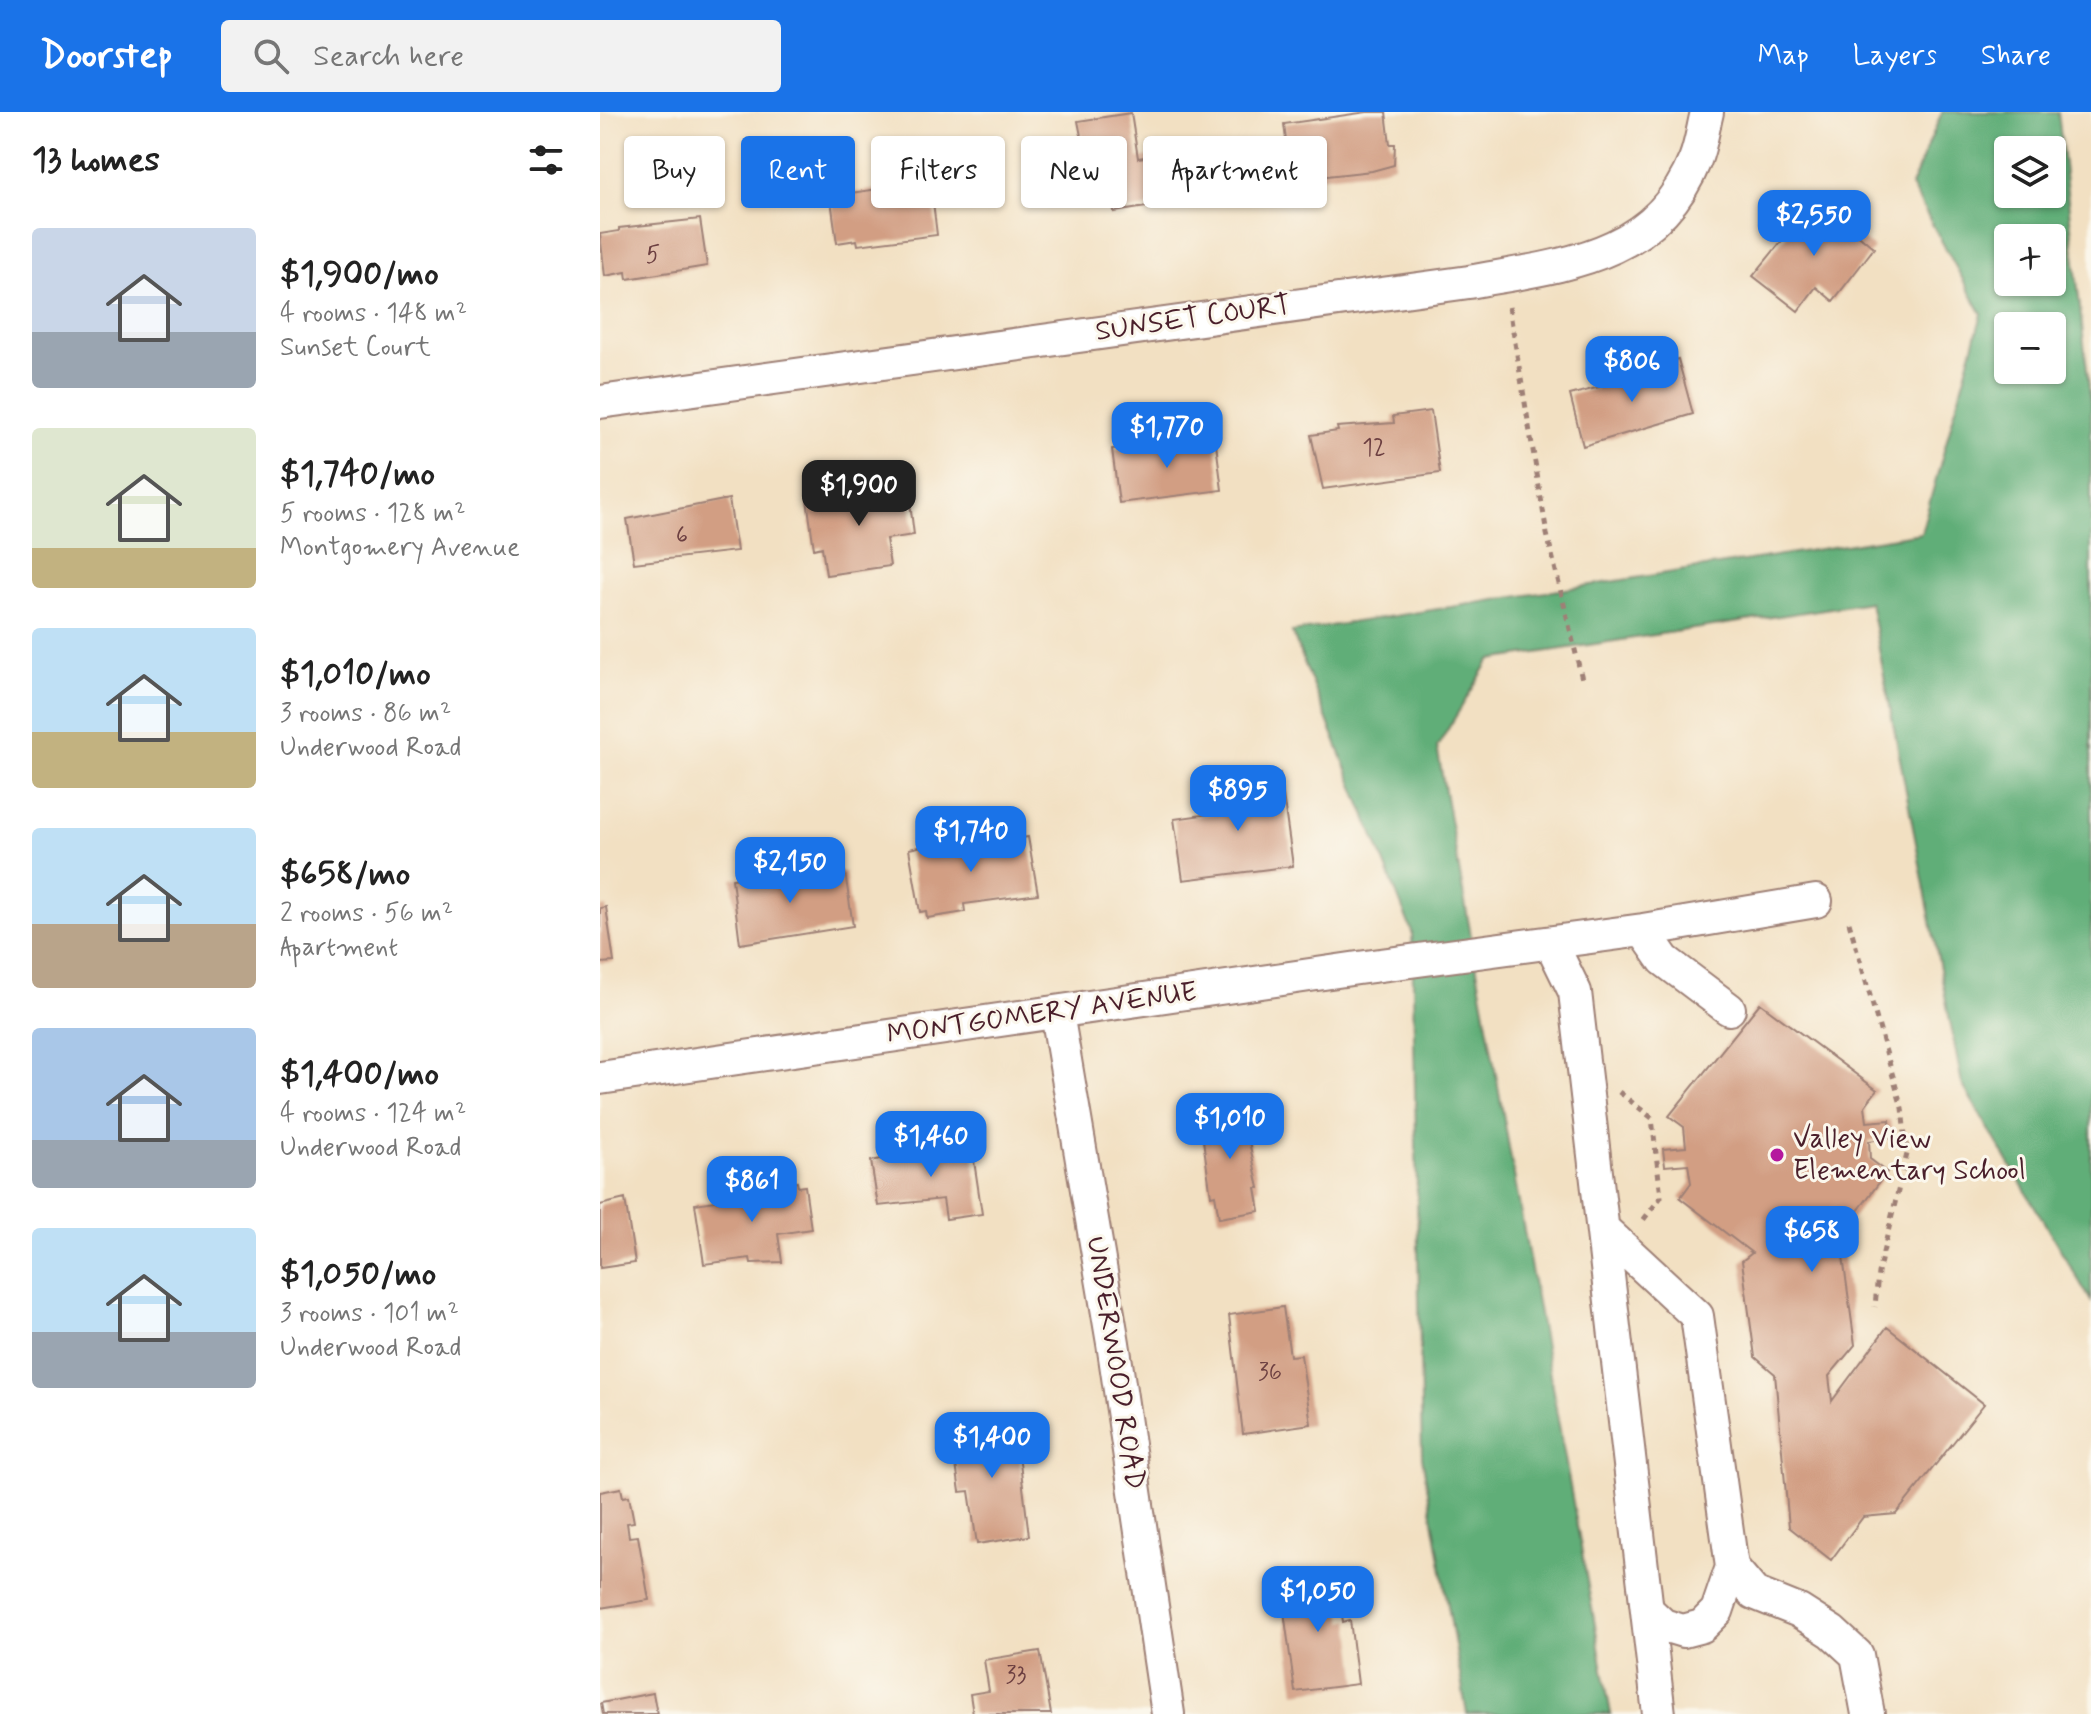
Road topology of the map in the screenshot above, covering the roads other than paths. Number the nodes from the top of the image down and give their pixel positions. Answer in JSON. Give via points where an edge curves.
{"nodes":[{"id":1,"x":1707,"y":112,"type":"edge"},
{"id":2,"x":600,"y":402,"type":"edge"},
{"id":3,"x":1816,"y":901,"type":"dead end"},
{"id":4,"x":1643,"y":930,"type":"junction"},
{"id":5,"x":1551,"y":943,"type":"junction"},
{"id":6,"x":1729,"y":1009,"type":"dead end"},
{"id":7,"x":1057,"y":1013,"type":"junction"},
{"id":8,"x":600,"y":1078,"type":"edge"},
{"id":9,"x":1604,"y":1230,"type":"junction"},
{"id":10,"x":1732,"y":1567,"type":"junction"},
{"id":11,"x":1647,"y":1610,"type":"junction"},
{"id":12,"x":1168,"y":1714,"type":"edge"},
{"id":13,"x":1659,"y":1714,"type":"edge"},
{"id":14,"x":1868,"y":1714,"type":"edge"}],
"edges":[{"from":1,"to":2,"type":"street","name":"SUNSET COURT","via":[[1696,158],[1674,197],[1624,242],[1583,262]]},
{"from":3,"to":4,"type":"street","name":"MONTGOMERY AVENUE"},
{"from":4,"to":5,"type":"street","name":"MONTGOMERY AVENUE"},
{"from":4,"to":6,"type":"street","via":[[1664,960]]},
{"from":5,"to":7,"type":"street","name":"MONTGOMERY AVENUE"},
{"from":5,"to":9,"type":"street","via":[[1575,992]]},
{"from":7,"to":8,"type":"street","name":"MONTGOMERY AVENUE"},
{"from":7,"to":12,"type":"street","name":"UNDERWOOD ROAD"},
{"from":9,"to":10,"type":"street","via":[[1697,1316]]},
{"from":9,"to":11,"type":"street"},
{"from":10,"to":11,"type":"street","via":[[1717,1611],[1702,1626],[1683,1631],[1663,1625]]},
{"from":10,"to":14,"type":"street","via":[[1754,1593],[1799,1611],[1857,1655]]},
{"from":11,"to":13,"type":"street"}]}
